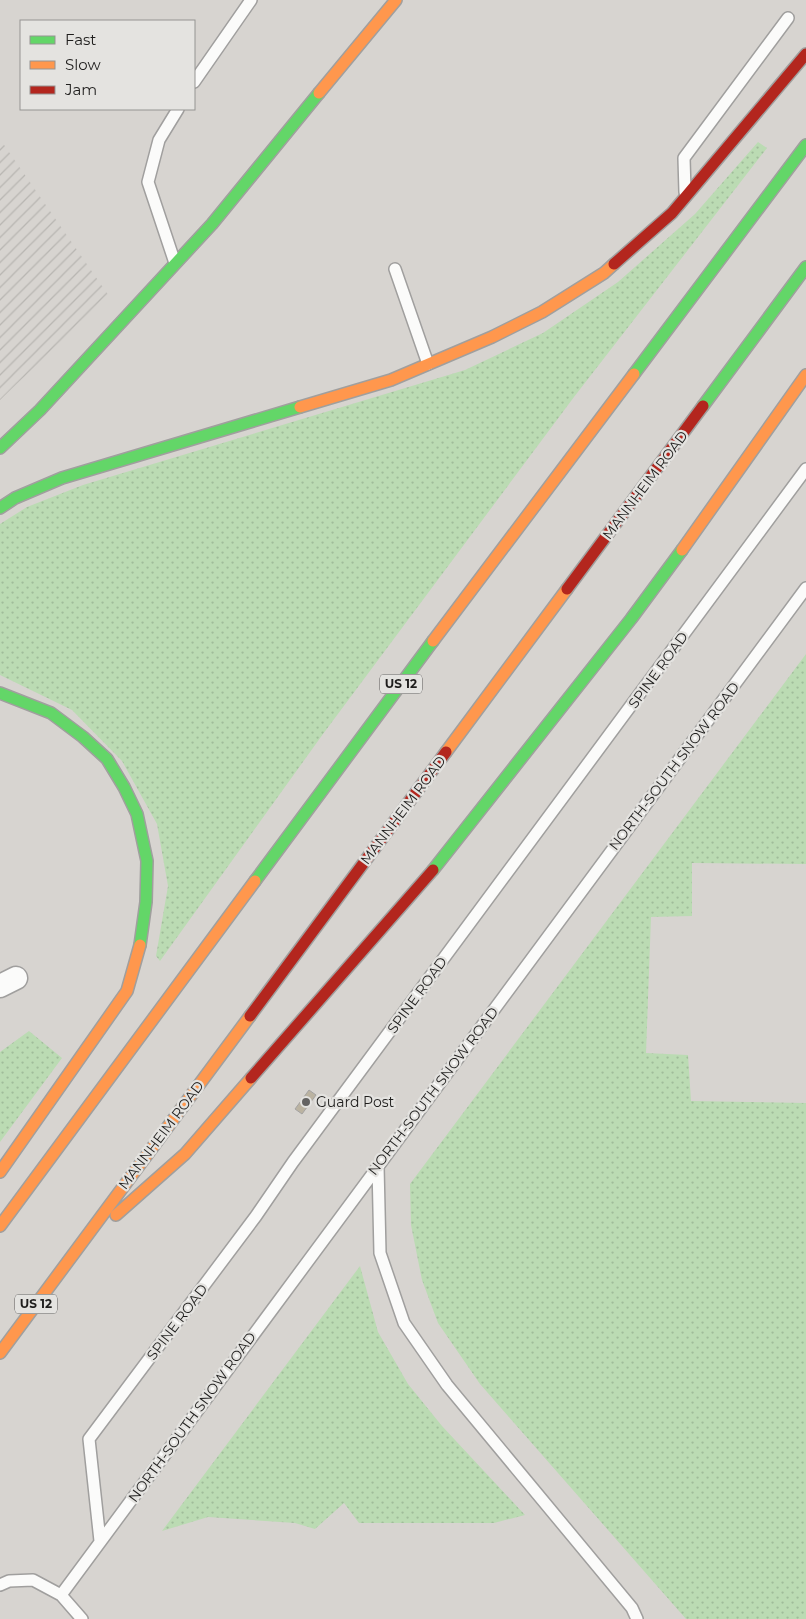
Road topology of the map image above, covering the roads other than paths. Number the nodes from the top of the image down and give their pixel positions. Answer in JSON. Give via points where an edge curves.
{"nodes":[{"id":1,"x":251,"y":0,"type":"edge"},
{"id":2,"x":396,"y":0,"type":"edge"},
{"id":3,"x":788,"y":18,"type":"dead end"},
{"id":4,"x":806,"y":54,"type":"edge"},
{"id":5,"x":195,"y":81,"type":"edge"},
{"id":6,"x":177,"y":110,"type":"edge"},
{"id":7,"x":806,"y":145,"type":"edge"},
{"id":8,"x":685,"y":198,"type":"junction"},
{"id":9,"x":175,"y":263,"type":"junction"},
{"id":10,"x":806,"y":267,"type":"edge"},
{"id":11,"x":396,"y":268,"type":"dead end"},
{"id":12,"x":428,"y":364,"type":"junction"},
{"id":13,"x":806,"y":375,"type":"edge"},
{"id":14,"x":0,"y":448,"type":"edge"},
{"id":15,"x":806,"y":469,"type":"edge"},
{"id":16,"x":0,"y":508,"type":"edge"},
{"id":17,"x":806,"y":588,"type":"edge"},
{"id":18,"x":0,"y":693,"type":"edge"},
{"id":19,"x":378,"y":1166,"type":"junction"},
{"id":20,"x":0,"y":1172,"type":"edge"},
{"id":21,"x":0,"y":1226,"type":"edge"},
{"id":22,"x":72,"y":1254,"type":"junction"},
{"id":23,"x":0,"y":1353,"type":"edge"},
{"id":24,"x":100,"y":1541,"type":"junction"},
{"id":25,"x":0,"y":1585,"type":"edge"},
{"id":26,"x":61,"y":1595,"type":"junction"},
{"id":27,"x":82,"y":1619,"type":"edge"},
{"id":28,"x":637,"y":1619,"type":"edge"}],
"edges":[{"from":1,"to":5,"type":"lane"},
{"from":2,"to":9,"type":"main road","via":[[212,224]]},
{"from":3,"to":8,"type":"lane","via":[[684,158]]},
{"from":4,"to":8,"type":"main road"},
{"from":6,"to":9,"type":"lane","via":[[159,140],[148,182]]},
{"from":7,"to":21,"type":"main road","number":"US 12"},
{"from":8,"to":12,"type":"main road","via":[[604,273],[512,328]]},
{"from":9,"to":14,"type":"main road","via":[[40,410]]},
{"from":10,"to":22,"type":"main road","name":"MANNHEIM ROAD","number":"US 12"},
{"from":11,"to":12,"type":"lane"},
{"from":12,"to":16,"type":"main road","via":[[391,380],[62,478]]},
{"from":13,"to":22,"type":"main road","via":[[631,619],[438,864],[185,1154]]},
{"from":15,"to":24,"type":"lane","name":"SPINE ROAD","via":[[89,1439]]},
{"from":17,"to":19,"type":"lane","name":"NORTH-SOUTH SNOW ROAD"},
{"from":18,"to":20,"type":"main road","via":[[51,714],[107,758],[137,814],[147,861],[146,902],[139,952],[127,991]]},
{"from":19,"to":24,"type":"lane","name":"NORTH-SOUTH SNOW ROAD"},
{"from":19,"to":28,"type":"lane","via":[[380,1253],[404,1323],[447,1385],[632,1608]]},
{"from":22,"to":23,"type":"main road","name":"MANNHEIM ROAD","number":"US 12"},
{"from":24,"to":26,"type":"lane","name":"NORTH-SOUTH SNOW ROAD"},
{"from":25,"to":26,"type":"lane","via":[[9,1581],[33,1580]]},
{"from":26,"to":27,"type":"lane"}]}
